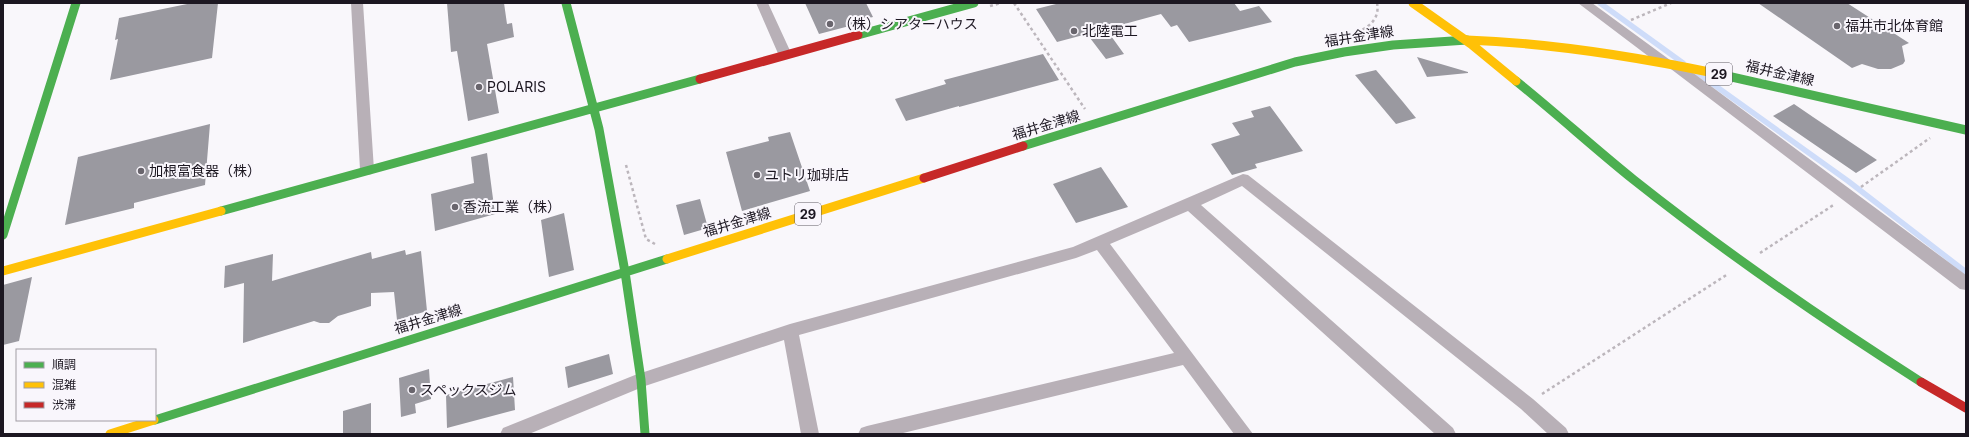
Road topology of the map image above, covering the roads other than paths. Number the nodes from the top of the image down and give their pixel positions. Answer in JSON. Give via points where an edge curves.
{"nodes":[{"id":1,"x":76,"y":3,"type":"edge"},
{"id":2,"x":356,"y":3,"type":"edge"},
{"id":3,"x":566,"y":3,"type":"edge"},
{"id":4,"x":762,"y":3,"type":"edge"},
{"id":5,"x":974,"y":3,"type":"edge"},
{"id":6,"x":1413,"y":3,"type":"edge"},
{"id":7,"x":1584,"y":3,"type":"edge"},
{"id":8,"x":1468,"y":40,"type":"junction"},
{"id":9,"x":785,"y":55,"type":"junction"},
{"id":10,"x":1669,"y":63,"type":"junction"},
{"id":11,"x":593,"y":108,"type":"junction"},
{"id":12,"x":1966,"y":130,"type":"edge"},
{"id":13,"x":367,"y":170,"type":"junction"},
{"id":14,"x":1190,"y":204,"type":"junction"},
{"id":15,"x":3,"y":235,"type":"edge"},
{"id":16,"x":1100,"y":242,"type":"junction"},
{"id":17,"x":3,"y":271,"type":"edge"},
{"id":18,"x":625,"y":272,"type":"junction"},
{"id":19,"x":1966,"y":284,"type":"edge"},
{"id":20,"x":790,"y":331,"type":"junction"},
{"id":21,"x":1186,"y":357,"type":"junction"},
{"id":22,"x":641,"y":380,"type":"junction"},
{"id":23,"x":1966,"y":408,"type":"edge"},
{"id":24,"x":156,"y":420,"type":"edge"},
{"id":25,"x":152,"y":421,"type":"edge"},
{"id":26,"x":110,"y":434,"type":"edge"},
{"id":27,"x":509,"y":434,"type":"edge"},
{"id":28,"x":645,"y":434,"type":"edge"},
{"id":29,"x":810,"y":434,"type":"edge"},
{"id":30,"x":867,"y":434,"type":"edge"},
{"id":31,"x":1244,"y":434,"type":"edge"},
{"id":32,"x":1447,"y":434,"type":"edge"},
{"id":33,"x":1560,"y":434,"type":"edge"}],
"edges":[{"from":1,"to":15,"type":"street"},
{"from":2,"to":13,"type":"street"},
{"from":3,"to":11,"type":"street"},
{"from":4,"to":9,"type":"street"},
{"from":5,"to":9,"type":"street"},
{"from":6,"to":8,"type":"street"},
{"from":7,"to":10,"type":"street"},
{"from":8,"to":10,"type":"street","name":"福井金津線","number":"29","via":[[1541,44]]},
{"from":8,"to":18,"type":"street","name":"福井金津線","number":"29","via":[[1381,46],[1319,56],[1277,67]]},
{"from":8,"to":23,"type":"street","via":[[1633,179],[1743,264],[1806,308]]},
{"from":9,"to":11,"type":"street"},
{"from":10,"to":12,"type":"street","name":"福井金津線","number":"29"},
{"from":10,"to":19,"type":"street"},
{"from":11,"to":13,"type":"street"},
{"from":11,"to":18,"type":"street"},
{"from":13,"to":17,"type":"street"},
{"from":14,"to":16,"type":"street"},
{"from":14,"to":32,"type":"street"},
{"from":14,"to":33,"type":"street","via":[[1243,179],[1527,404]]},
{"from":16,"to":20,"type":"street","via":[[1076,252]]},
{"from":16,"to":21,"type":"street"},
{"from":18,"to":22,"type":"street"},
{"from":18,"to":24,"type":"street","name":"福井金津線","number":"29"},
{"from":20,"to":22,"type":"street"},
{"from":20,"to":29,"type":"street"},
{"from":21,"to":30,"type":"street"},
{"from":21,"to":31,"type":"street"},
{"from":22,"to":27,"type":"street"},
{"from":22,"to":28,"type":"street"},
{"from":25,"to":26,"type":"street","name":"福井金津線","number":"29"}]}
